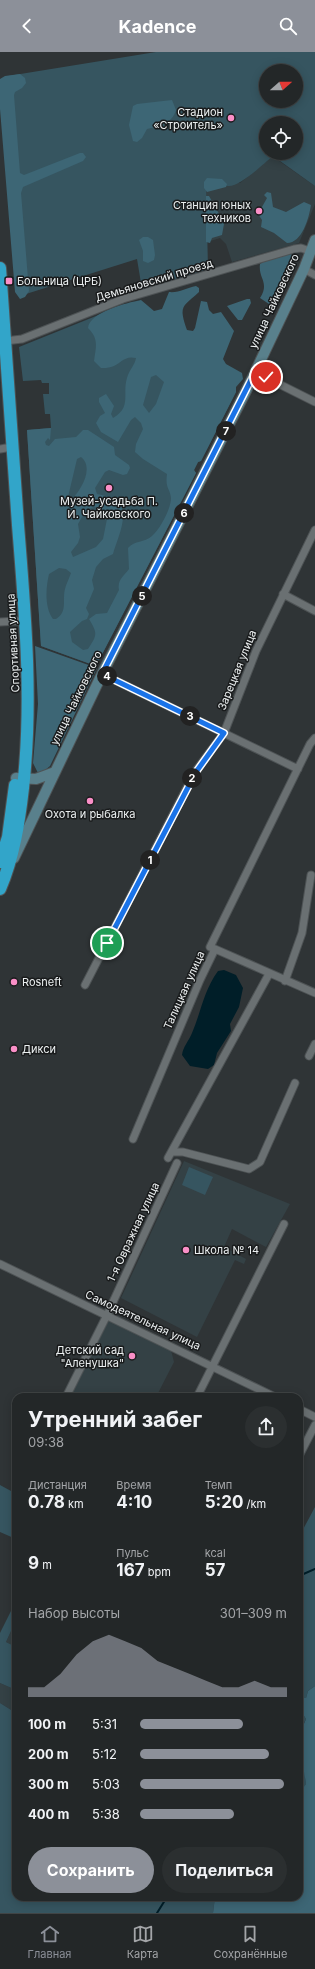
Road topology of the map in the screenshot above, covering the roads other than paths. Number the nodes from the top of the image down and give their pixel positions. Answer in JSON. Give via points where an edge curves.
{"nodes":[{"id":1,"x":315,"y":240,"type":"edge"},
{"id":2,"x":310,"y":252,"type":"junction"},
{"id":3,"x":0,"y":268,"type":"edge"},
{"id":4,"x":304,"y":269,"type":"junction"},
{"id":5,"x":315,"y":275,"type":"edge"},
{"id":6,"x":5,"y":341,"type":"junction"},
{"id":7,"x":255,"y":372,"type":"junction"},
{"id":8,"x":0,"y":373,"type":"edge"},
{"id":9,"x":315,"y":402,"type":"edge"},
{"id":10,"x":3,"y":449,"type":"edge"},
{"id":11,"x":315,"y":530,"type":"edge"},
{"id":12,"x":283,"y":594,"type":"junction"},
{"id":13,"x":315,"y":611,"type":"edge"},
{"id":14,"x":18,"y":621,"type":"junction"},
{"id":15,"x":0,"y":622,"type":"edge"},
{"id":16,"x":102,"y":674,"type":"junction"},
{"id":17,"x":224,"y":733,"type":"junction"},
{"id":18,"x":315,"y":738,"type":"edge"},
{"id":19,"x":298,"y":769,"type":"junction"},
{"id":20,"x":55,"y":772,"type":"junction"},
{"id":21,"x":20,"y":778,"type":"junction"},
{"id":22,"x":8,"y":838,"type":"edge"},
{"id":23,"x":3,"y":863,"type":"edge"},
{"id":24,"x":311,"y":875,"type":"dead end"},
{"id":25,"x":0,"y":889,"type":"edge"},
{"id":26,"x":215,"y":949,"type":"junction"},
{"id":27,"x":269,"y":974,"type":"junction"},
{"id":28,"x":285,"y":981,"type":"junction"},
{"id":29,"x":85,"y":985,"type":"dead end"},
{"id":30,"x":315,"y":993,"type":"edge"},
{"id":31,"x":315,"y":1044,"type":"edge"},
{"id":32,"x":309,"y":1056,"type":"dead end"},
{"id":33,"x":295,"y":1083,"type":"dead end"},
{"id":34,"x":133,"y":1139,"type":"dead end"},
{"id":35,"x":177,"y":1163,"type":"dead end"},
{"id":36,"x":284,"y":1224,"type":"dead end"},
{"id":37,"x":0,"y":1264,"type":"edge"},
{"id":38,"x":107,"y":1315,"type":"junction"},
{"id":39,"x":212,"y":1365,"type":"junction"},
{"id":40,"x":68,"y":1393,"type":"edge"},
{"id":41,"x":199,"y":1393,"type":"edge"},
{"id":42,"x":267,"y":1393,"type":"edge"},
{"id":43,"x":303,"y":1411,"type":"edge"},
{"id":44,"x":315,"y":1417,"type":"edge"},
{"id":45,"x":315,"y":1425,"type":"edge"},
{"id":46,"x":303,"y":1448,"type":"edge"}],
"edges":[{"from":1,"to":2,"type":"street","name":"улица Чайковского"},
{"from":2,"to":4,"type":"street","name":"улица Чайковского"},
{"from":2,"to":6,"type":"street","name":"Демьяновский проезд","via":[[301,248],[294,249],[123,300],[22,340]]},
{"from":3,"to":6,"type":"highway","name":"Спортивная улица"},
{"from":4,"to":5,"type":"street"},
{"from":4,"to":7,"type":"street","name":"улица Чайковского"},
{"from":6,"to":21,"type":"highway","name":"Спортивная улица","via":[[28,670],[29,706]]},
{"from":7,"to":9,"type":"street"},
{"from":7,"to":16,"type":"street","name":"улица Чайковского"},
{"from":8,"to":10,"type":"highway","name":"Спортивная улица"},
{"from":10,"to":14,"type":"highway","name":"Спортивная улица"},
{"from":11,"to":12,"type":"street","name":"Зарецкая улица"},
{"from":12,"to":13,"type":"street"},
{"from":12,"to":17,"type":"street","name":"Зарецкая улица","via":[[256,651]]},
{"from":14,"to":15,"type":"street"},
{"from":14,"to":21,"type":"highway","name":"Спортивная улица"},
{"from":16,"to":17,"type":"street"},
{"from":16,"to":20,"type":"street","name":"улица Чайковского"},
{"from":17,"to":19,"type":"street"},
{"from":17,"to":29,"type":"street","name":"Зарецкая улица","via":[[196,772]]},
{"from":18,"to":19,"type":"street"},
{"from":19,"to":26,"type":"street","name":"Талицкая улица","via":[[210,947]]},
{"from":20,"to":21,"type":"street","via":[[36,779]]},
{"from":20,"to":23,"type":"street","name":"улица Чайковского"},
{"from":21,"to":22,"type":"highway","name":"Спортивная улица"},
{"from":22,"to":23,"type":"highway","name":"Спортивная улица"},
{"from":22,"to":23,"type":"highway","name":"Спортивная улица"},
{"from":23,"to":25,"type":"highway","name":"улица Чайковского"},
{"from":24,"to":28,"type":"street","via":[[302,933]]},
{"from":26,"to":27,"type":"street"},
{"from":26,"to":34,"type":"street","name":"Талицкая улица"},
{"from":27,"to":28,"type":"street"},
{"from":27,"to":33,"type":"street","via":[[170,1155],[184,1152],[249,1169],[260,1162]]},
{"from":28,"to":30,"type":"street"},
{"from":31,"to":32,"type":"street"},
{"from":35,"to":38,"type":"street","name":"1-я Овражная улица"},
{"from":36,"to":39,"type":"street"},
{"from":37,"to":38,"type":"street","name":"Самодеятельная улица"},
{"from":38,"to":39,"type":"street","name":"Самодеятельная улица"},
{"from":38,"to":40,"type":"street","name":"1-я Овражная улица"},
{"from":39,"to":41,"type":"street"},
{"from":39,"to":42,"type":"street","name":"Самодеятельная улица"},
{"from":43,"to":44,"type":"street"},
{"from":45,"to":46,"type":"street"}]}
